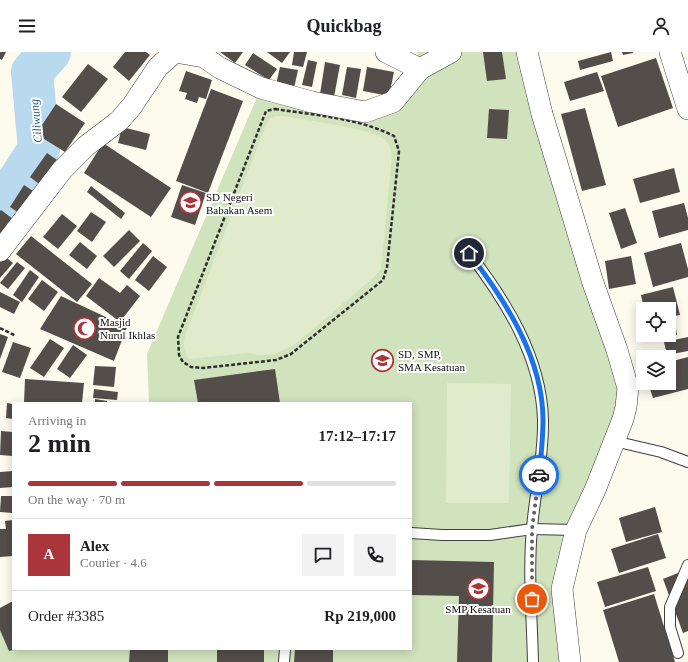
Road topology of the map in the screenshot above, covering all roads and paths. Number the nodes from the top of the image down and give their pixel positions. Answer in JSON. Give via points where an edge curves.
{"nodes":[{"id":1,"x":386,"y":52,"type":"edge"},
{"id":2,"x":451,"y":52,"type":"edge"},
{"id":3,"x":528,"y":52,"type":"edge"},
{"id":4,"x":670,"y":52,"type":"edge"},
{"id":5,"x":420,"y":69,"type":"junction"},
{"id":6,"x":688,"y":108,"type":"edge"},
{"id":7,"x":266,"y":110,"type":"joint"},
{"id":8,"x":0,"y":252,"type":"edge"},
{"id":9,"x":469,"y":253,"type":"dead end"},
{"id":10,"x":0,"y":328,"type":"edge"},
{"id":11,"x":16,"y":336,"type":"dead end"},
{"id":12,"x":614,"y":441,"type":"junction"},
{"id":13,"x":688,"y":462,"type":"edge"},
{"id":14,"x":532,"y":529,"type":"junction"},
{"id":15,"x":576,"y":530,"type":"junction"},
{"id":16,"x":412,"y":533,"type":"edge"},
{"id":17,"x":688,"y":565,"type":"edge"},
{"id":18,"x":285,"y":650,"type":"edge"},
{"id":19,"x":678,"y":653,"type":"dead end"},
{"id":20,"x":284,"y":662,"type":"edge"},
{"id":21,"x":533,"y":662,"type":"edge"},
{"id":22,"x":570,"y":662,"type":"edge"}],
"edges":[{"from":1,"to":5,"type":"street"},
{"from":2,"to":5,"type":"street"},
{"from":3,"to":12,"type":"street","via":[[542,114],[628,388],[626,407]]},
{"from":4,"to":6,"type":"street"},
{"from":5,"to":8,"type":"street","via":[[393,102],[365,112],[312,102],[261,88],[220,68],[204,57],[175,52],[158,66],[119,121],[86,146],[62,170]]},
{"from":7,"to":7,"type":"path","via":[[178,337],[179,355],[183,362],[191,367],[276,360],[291,354],[383,280],[387,267],[399,152],[394,136],[378,128],[358,123],[275,109]]},
{"from":9,"to":14,"type":"lane","via":[[501,298],[522,335],[537,376],[543,419],[542,454]]},
{"from":10,"to":11,"type":"path"},
{"from":12,"to":13,"type":"lane","via":[[648,448]]},
{"from":12,"to":15,"type":"street"},
{"from":14,"to":15,"type":"lane"},
{"from":14,"to":16,"type":"lane","via":[[490,535]]},
{"from":14,"to":21,"type":"lane"},
{"from":15,"to":22,"type":"street","via":[[562,589]]},
{"from":17,"to":19,"type":"lane","via":[[670,608],[670,627]]},
{"from":18,"to":20,"type":"lane"}]}
